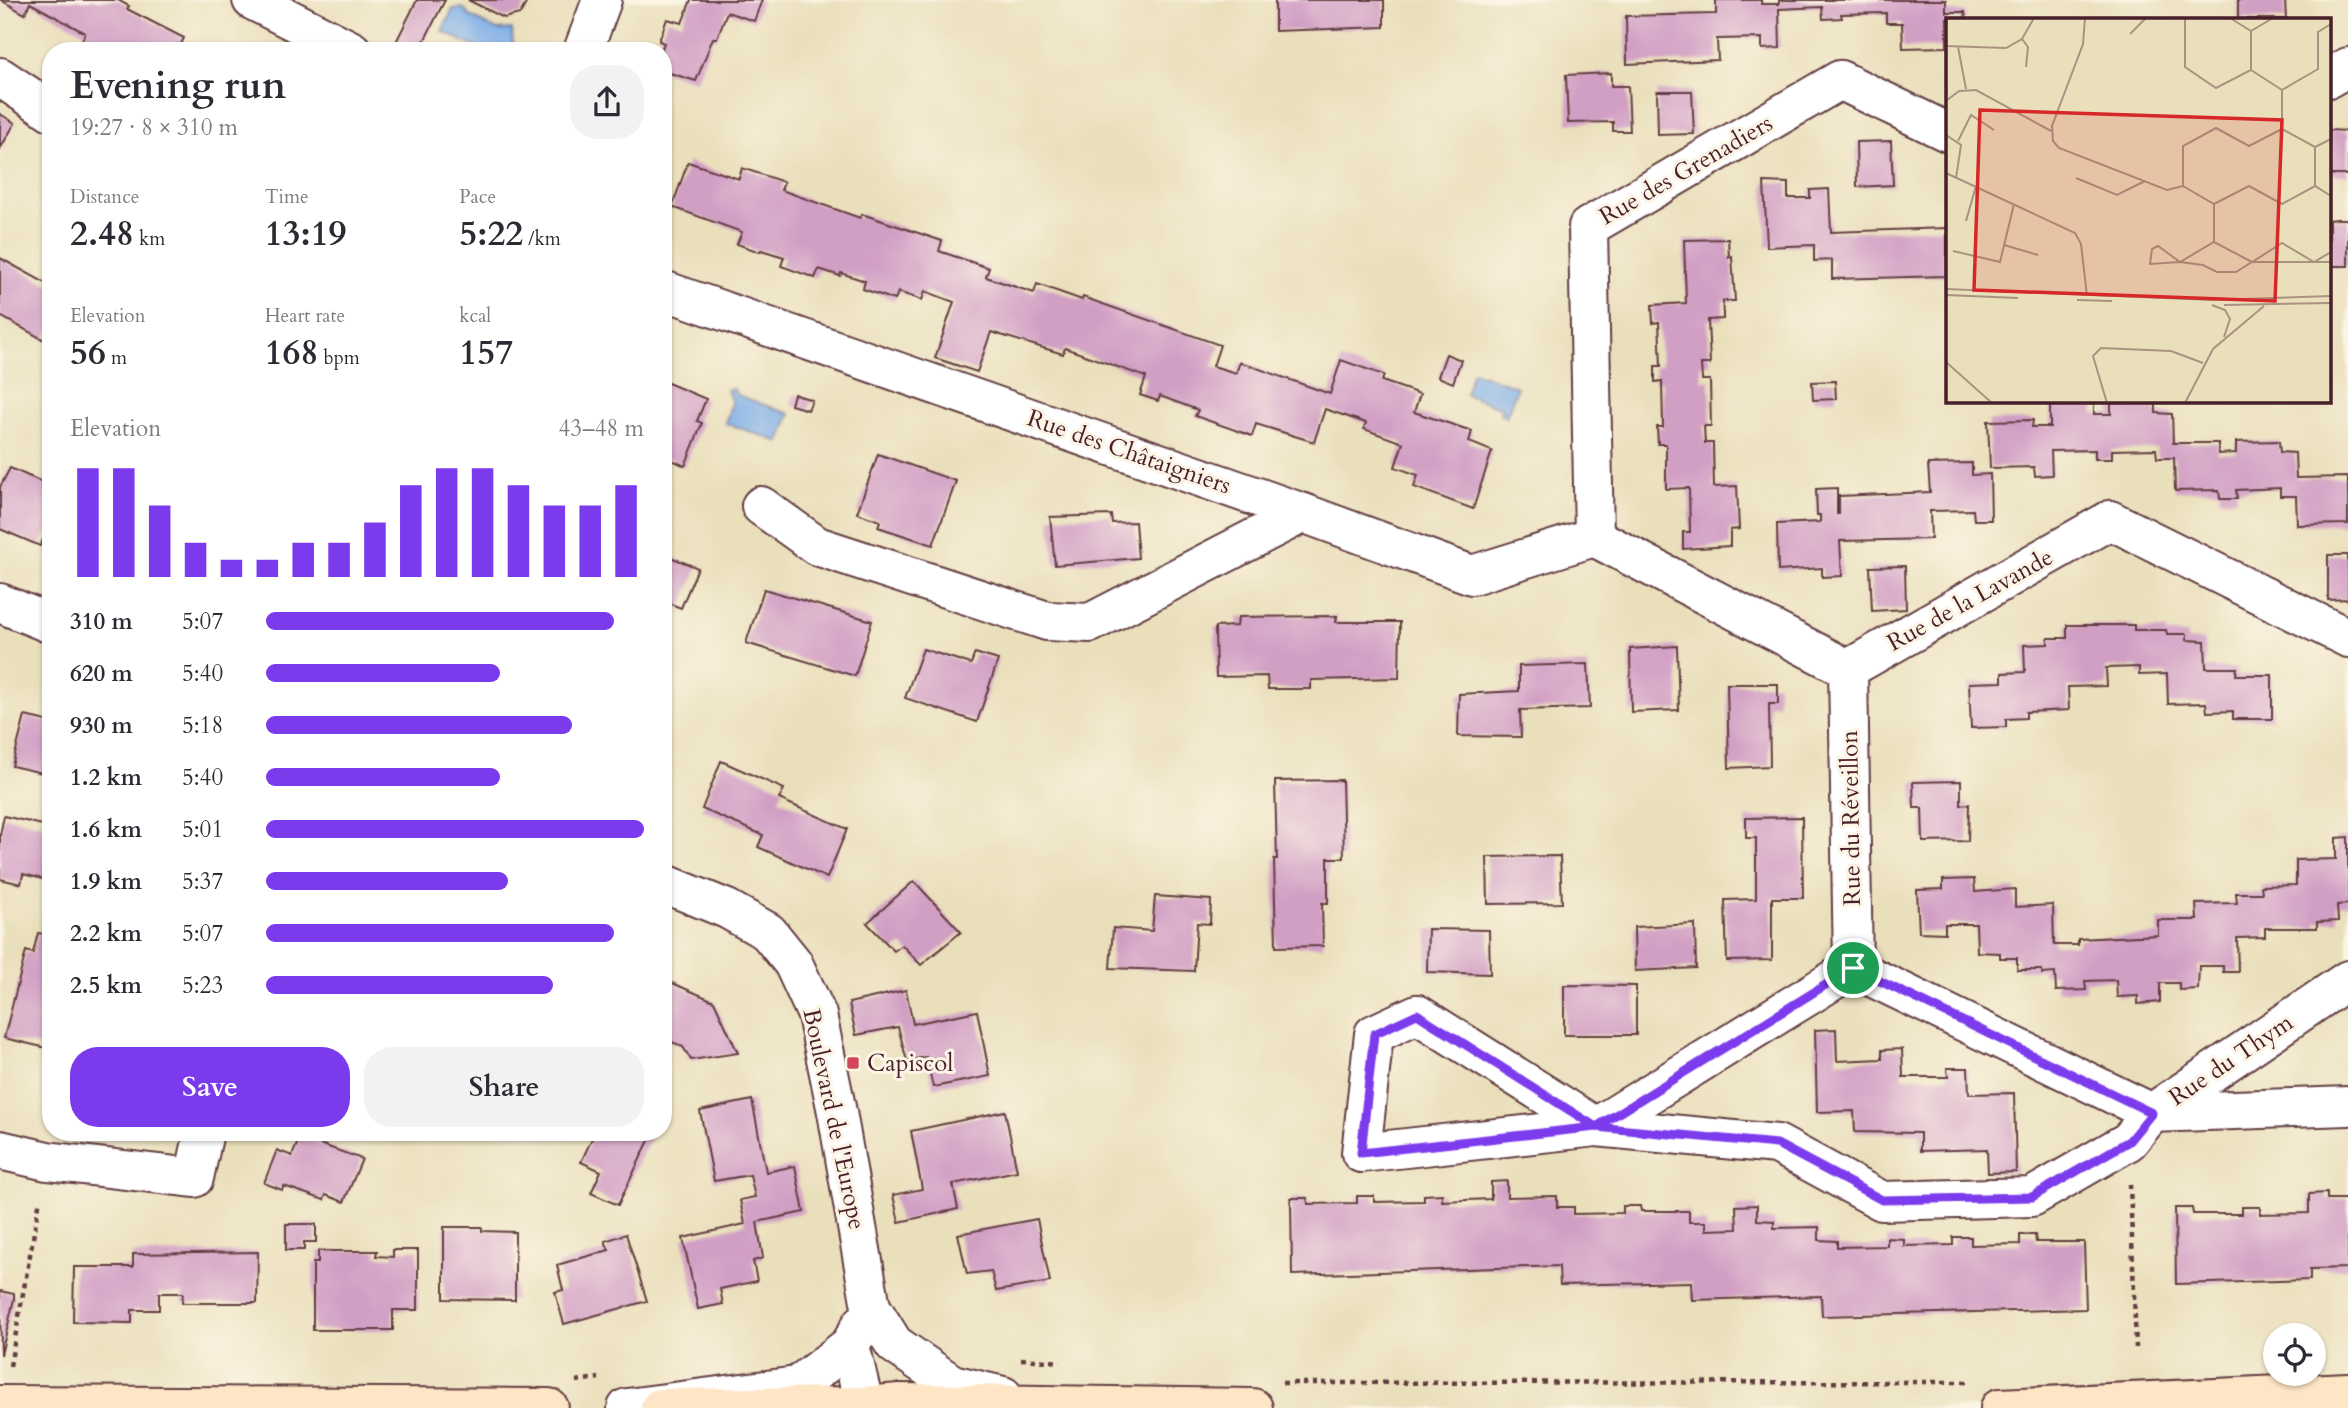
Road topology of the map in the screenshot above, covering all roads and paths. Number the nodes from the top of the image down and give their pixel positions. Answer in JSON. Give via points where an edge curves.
{"nodes":[{"id":1,"x":252,"y":0,"type":"edge"},
{"id":2,"x":602,"y":0,"type":"edge"},
{"id":3,"x":334,"y":42,"type":"edge"},
{"id":4,"x":586,"y":42,"type":"edge"},
{"id":5,"x":2348,"y":67,"type":"edge"},
{"id":6,"x":0,"y":76,"type":"edge"},
{"id":7,"x":2330,"y":77,"type":"edge"},
{"id":8,"x":42,"y":105,"type":"edge"},
{"id":9,"x":1946,"y":132,"type":"edge"},
{"id":10,"x":672,"y":293,"type":"edge"},
{"id":11,"x":761,"y":506,"type":"dead end"},
{"id":12,"x":1303,"y":513,"type":"junction"},
{"id":13,"x":1594,"y":537,"type":"junction"},
{"id":14,"x":0,"y":603,"type":"edge"},
{"id":15,"x":42,"y":620,"type":"edge"},
{"id":16,"x":2348,"y":638,"type":"edge"},
{"id":17,"x":1848,"y":669,"type":"junction"},
{"id":18,"x":672,"y":887,"type":"edge"},
{"id":19,"x":1853,"y":968,"type":"junction"},
{"id":20,"x":2348,"y":980,"type":"edge"},
{"id":21,"x":2348,"y":1105,"type":"edge"},
{"id":22,"x":2152,"y":1113,"type":"junction"},
{"id":23,"x":1596,"y":1127,"type":"junction"},
{"id":24,"x":202,"y":1141,"type":"edge"},
{"id":25,"x":0,"y":1150,"type":"edge"},
{"id":26,"x":47,"y":1161,"type":"junction"},
{"id":27,"x":2132,"y":1234,"type":"dead end"},
{"id":28,"x":871,"y":1307,"type":"junction"},
{"id":29,"x":894,"y":1344,"type":"junction"},
{"id":30,"x":850,"y":1345,"type":"junction"},
{"id":31,"x":2136,"y":1348,"type":"dead end"},
{"id":32,"x":2348,"y":1393,"type":"edge"},
{"id":33,"x":2,"y":1405,"type":"edge"},
{"id":34,"x":1045,"y":1405,"type":"junction"},
{"id":35,"x":881,"y":1406,"type":"edge"},
{"id":36,"x":549,"y":1408,"type":"edge"},
{"id":37,"x":627,"y":1408,"type":"edge"},
{"id":38,"x":660,"y":1408,"type":"edge"},
{"id":39,"x":1253,"y":1408,"type":"edge"},
{"id":40,"x":2000,"y":1408,"type":"edge"},
{"id":41,"x":2295,"y":1408,"type":"edge"}],
"edges":[{"from":1,"to":3,"type":"street"},
{"from":2,"to":4,"type":"street"},
{"from":5,"to":7,"type":"street"},
{"from":6,"to":8,"type":"street"},
{"from":9,"to":13,"type":"street","name":"Rue des Grenadiers","via":[[1840,80],[1588,227]]},
{"from":10,"to":12,"type":"street","name":"Rue des Châtaigniers"},
{"from":11,"to":12,"type":"street","via":[[817,546],[1047,621],[1090,623]]},
{"from":12,"to":13,"type":"street","name":"Rue des Châtaigniers","via":[[1472,575]]},
{"from":13,"to":17,"type":"street"},
{"from":14,"to":15,"type":"street"},
{"from":16,"to":17,"type":"street","name":"Rue de la Lavande","via":[[2110,520]]},
{"from":17,"to":19,"type":"street","name":"Rue du Réveillon"},
{"from":18,"to":28,"type":"street","name":"Boulevard de l'Europe","via":[[768,932],[793,963],[817,1015]]},
{"from":19,"to":22,"type":"street","name":"Rue du Thym"},
{"from":19,"to":23,"type":"street"},
{"from":20,"to":22,"type":"street","name":"Rue du Thym"},
{"from":21,"to":22,"type":"street"},
{"from":22,"to":23,"type":"street","via":[[2129,1141],[2032,1197],[1882,1200],[1777,1144]]},
{"from":23,"to":23,"type":"street","via":[[1417,1014],[1374,1034],[1361,1153]]},
{"from":24,"to":26,"type":"street","via":[[194,1178]]},
{"from":25,"to":26,"type":"street"},
{"from":26,"to":33,"type":"path"},
{"from":27,"to":31,"type":"path"},
{"from":28,"to":29,"type":"street","name":"Boulevard de l'Europe"},
{"from":28,"to":30,"type":"street"},
{"from":29,"to":34,"type":"street","name":"Boulevard de l'Europe","via":[[952,1384]]},
{"from":29,"to":35,"type":"street","name":"Boulevard de l'Europe"},
{"from":30,"to":35,"type":"street"},
{"from":30,"to":37,"type":"street","via":[[797,1386]]},
{"from":32,"to":40,"type":"main road"},
{"from":32,"to":41,"type":"street"},
{"from":33,"to":36,"type":"main road"},
{"from":34,"to":35,"type":"main road"},
{"from":34,"to":39,"type":"main road"},
{"from":35,"to":38,"type":"main road"}]}
